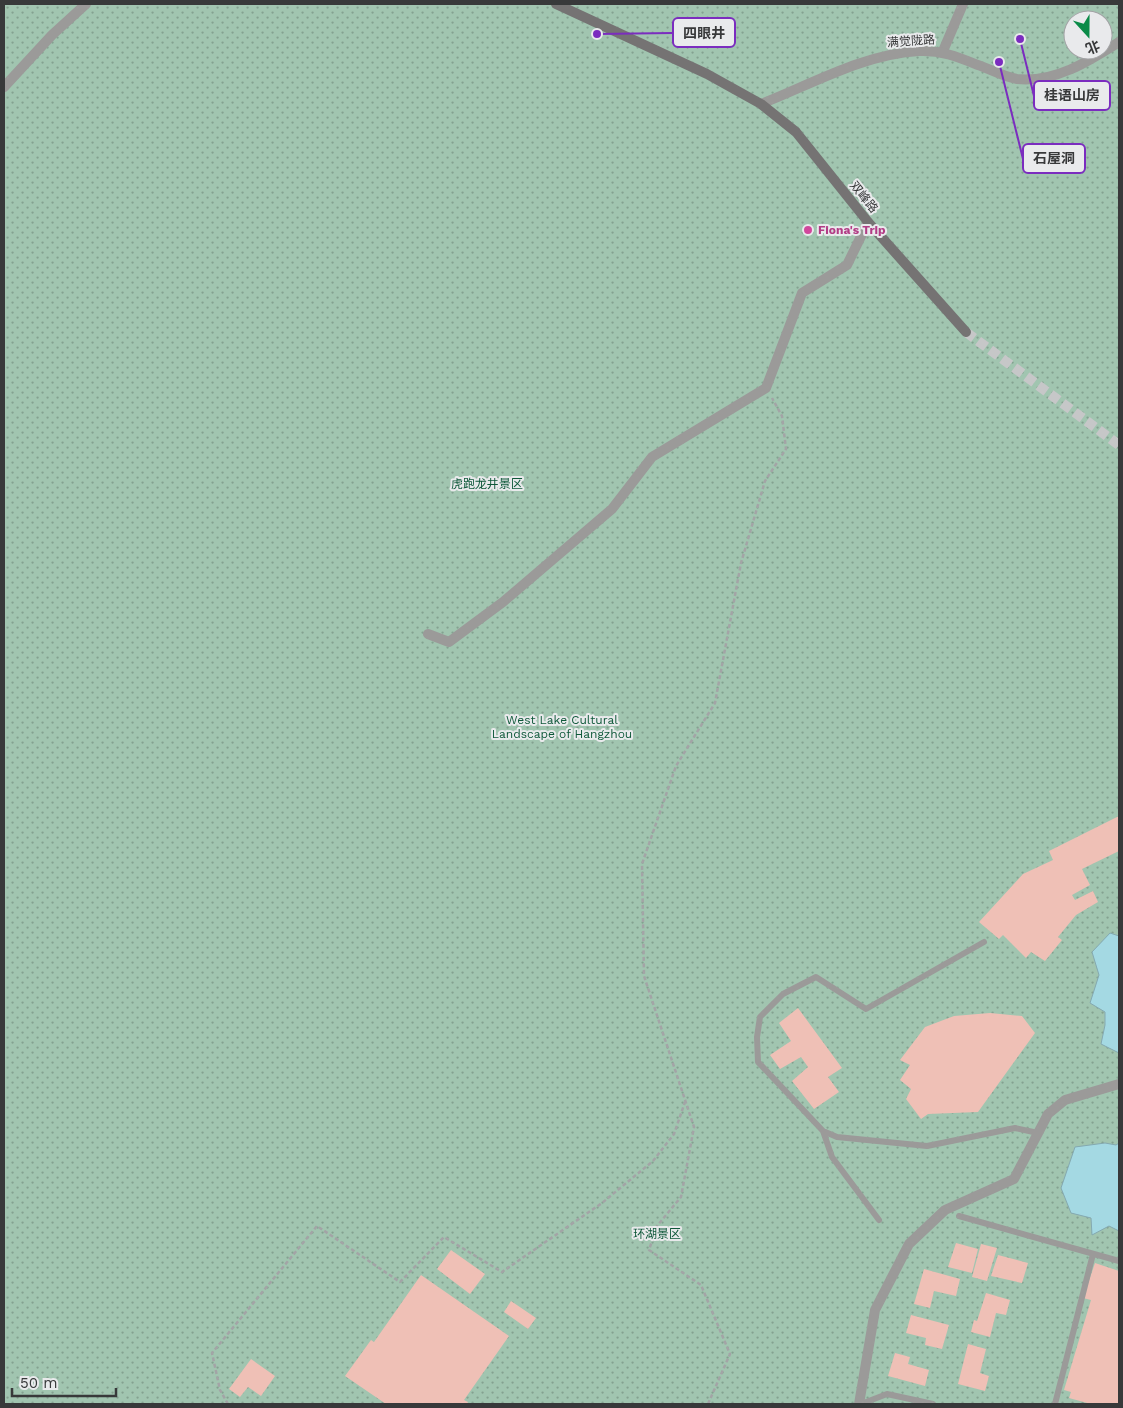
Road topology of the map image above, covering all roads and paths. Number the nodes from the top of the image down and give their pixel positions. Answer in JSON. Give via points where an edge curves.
{"nodes":[{"id":1,"x":86,"y":4,"type":"edge"},
{"id":2,"x":556,"y":4,"type":"edge"},
{"id":3,"x":963,"y":4,"type":"edge"},
{"id":4,"x":1119,"y":42,"type":"edge"},
{"id":5,"x":944,"y":51,"type":"junction"},
{"id":6,"x":4,"y":86,"type":"edge"},
{"id":7,"x":761,"y":104,"type":"junction"},
{"id":8,"x":868,"y":222,"type":"junction"},
{"id":9,"x":966,"y":332,"type":"tunnel mouth"},
{"id":10,"x":766,"y":388,"type":"junction"},
{"id":11,"x":428,"y":634,"type":"dead end"},
{"id":12,"x":984,"y":942,"type":"dead end"},
{"id":13,"x":1119,"y":1084,"type":"edge"},
{"id":14,"x":685,"y":1101,"type":"junction"},
{"id":15,"x":823,"y":1131,"type":"junction"},
{"id":16,"x":1038,"y":1134,"type":"junction"},
{"id":17,"x":959,"y":1216,"type":"dead end"},
{"id":18,"x":879,"y":1220,"type":"dead end"},
{"id":19,"x":1093,"y":1254,"type":"junction"},
{"id":20,"x":1119,"y":1261,"type":"edge"},
{"id":21,"x":228,"y":1404,"type":"edge"},
{"id":22,"x":708,"y":1404,"type":"edge"},
{"id":23,"x":860,"y":1404,"type":"edge"},
{"id":24,"x":933,"y":1404,"type":"edge"},
{"id":25,"x":1054,"y":1404,"type":"edge"}],
"edges":[{"from":1,"to":6,"type":"street"},
{"from":2,"to":7,"type":"main road","name":"双峰路","via":[[707,74]]},
{"from":3,"to":5,"type":"street"},
{"from":4,"to":5,"type":"street","name":"满觉陇路","via":[[1076,67],[1035,78],[1016,78]]},
{"from":5,"to":7,"type":"street","name":"满觉陇路","via":[[876,57]]},
{"from":7,"to":8,"type":"main road","name":"双峰路","via":[[796,132]]},
{"from":8,"to":9,"type":"main road","name":"双峰路"},
{"from":8,"to":10,"type":"street","via":[[847,265],[802,293]]},
{"from":10,"to":11,"type":"street","via":[[652,457],[612,509],[503,602],[449,642]]},
{"from":10,"to":14,"type":"path","via":[[782,416],[786,449],[764,481],[744,554],[715,703],[676,766],[642,864],[644,976]]},
{"from":12,"to":15,"type":"lane","via":[[866,1009],[816,977],[783,994],[760,1017],[758,1062]]},
{"from":13,"to":16,"type":"street","via":[[1065,1100],[1048,1114]]},
{"from":14,"to":21,"type":"path","via":[[674,1134],[653,1161],[602,1203],[502,1272],[444,1237],[400,1282],[317,1226],[212,1353],[220,1390]]},
{"from":14,"to":22,"type":"path","via":[[694,1127],[681,1197],[657,1226],[649,1250],[701,1285],[730,1354]]},
{"from":15,"to":16,"type":"lane","via":[[837,1137],[927,1146],[1015,1128]]},
{"from":15,"to":18,"type":"lane","via":[[832,1157]]},
{"from":16,"to":23,"type":"street","via":[[1014,1179],[946,1210],[909,1244],[875,1310]]},
{"from":17,"to":19,"type":"lane"},
{"from":19,"to":20,"type":"lane"},
{"from":19,"to":25,"type":"lane"},
{"from":23,"to":24,"type":"lane","via":[[887,1394]]}]}
